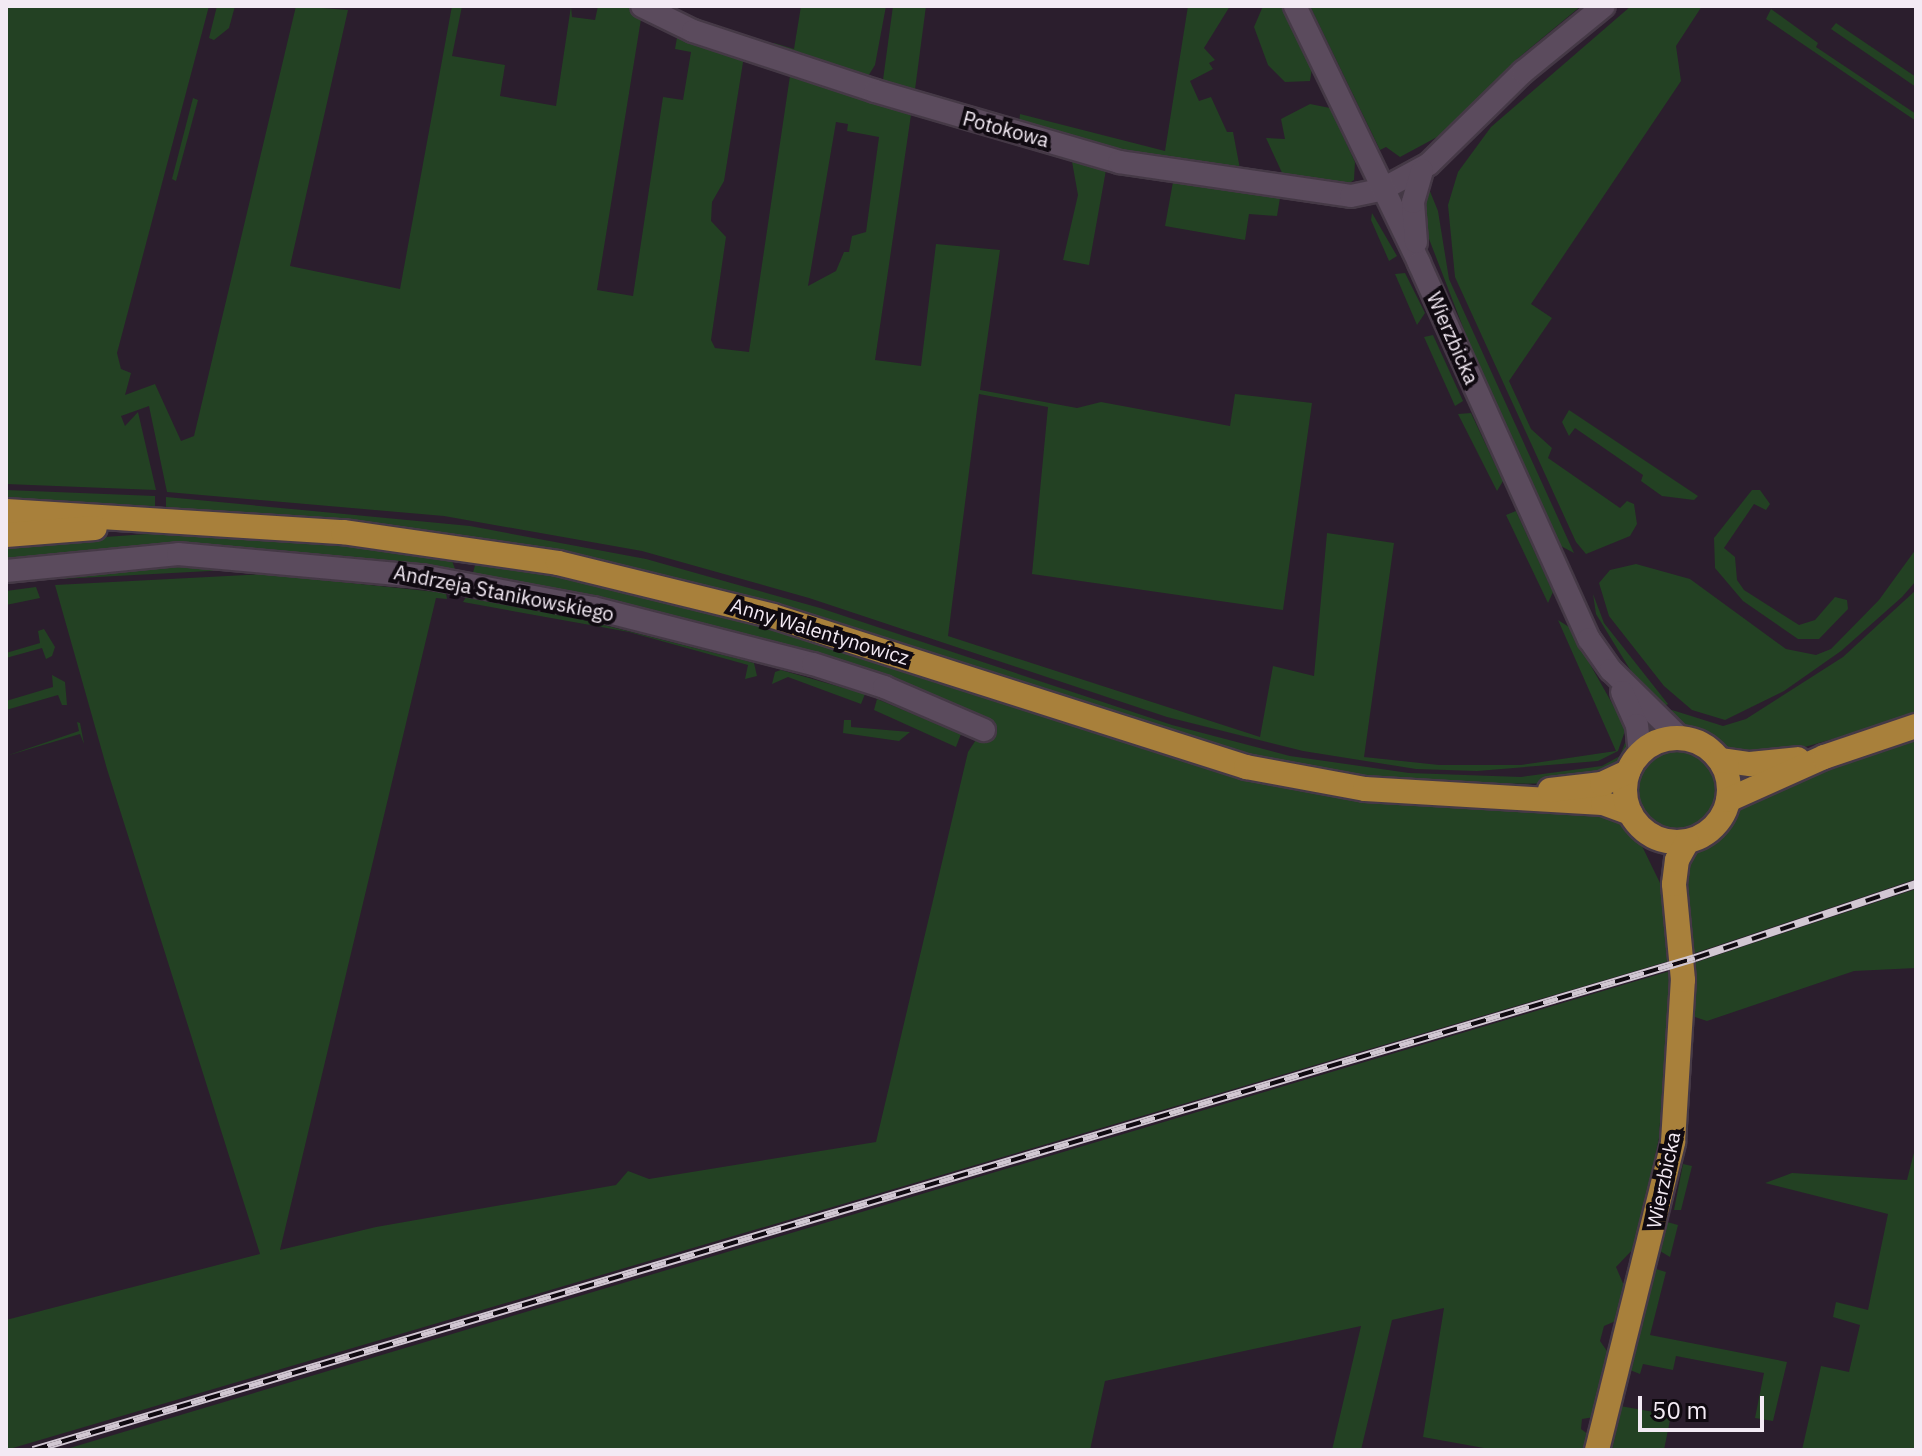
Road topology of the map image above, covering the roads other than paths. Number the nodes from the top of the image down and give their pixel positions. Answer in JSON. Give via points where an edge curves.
{"nodes":[{"id":1,"x":642,"y":6,"type":"edge"},
{"id":2,"x":1295,"y":6,"type":"edge"},
{"id":3,"x":1604,"y":6,"type":"edge"},
{"id":4,"x":1422,"y":170,"type":"junction"},
{"id":5,"x":1383,"y":189,"type":"junction"},
{"id":6,"x":1419,"y":263,"type":"junction"},
{"id":7,"x":6,"y":511,"type":"edge"},
{"id":8,"x":161,"y":522,"type":"junction"},
{"id":9,"x":6,"y":535,"type":"edge"},
{"id":10,"x":6,"y":571,"type":"edge"},
{"id":11,"x":1611,"y":670,"type":"junction"},
{"id":12,"x":1916,"y":726,"type":"edge"},
{"id":13,"x":984,"y":730,"type":"dead end"},
{"id":14,"x":1680,"y":738,"type":"junction"},
{"id":15,"x":1824,"y":757,"type":"junction"},
{"id":16,"x":1720,"y":760,"type":"junction"},
{"id":17,"x":1634,"y":763,"type":"junction"},
{"id":18,"x":1466,"y":797,"type":"junction"},
{"id":19,"x":1728,"y":800,"type":"junction"},
{"id":20,"x":1630,"y":813,"type":"junction"},
{"id":21,"x":1650,"y":835,"type":"junction"},
{"id":22,"x":1687,"y":842,"type":"junction"},
{"id":23,"x":1675,"y":904,"type":"junction"},
{"id":24,"x":1597,"y":1450,"type":"edge"}],
"edges":[{"from":1,"to":5,"type":"street","name":"Potokowa","via":[[693,31],[860,86],[1119,162],[1351,196]]},
{"from":2,"to":5,"type":"street","name":"Wierzbicka"},
{"from":3,"to":4,"type":"street","name":"Potokowa","via":[[1523,72],[1450,149]]},
{"from":4,"to":5,"type":"street","name":"Potokowa"},
{"from":4,"to":6,"type":"street","via":[[1413,202]]},
{"from":5,"to":6,"type":"street","name":"Wierzbicka"},
{"from":6,"to":11,"type":"street","name":"Wierzbicka","via":[[1589,639]]},
{"from":7,"to":8,"type":"main road","name":"Anny Walentynowicz"},
{"from":8,"to":9,"type":"main road","name":"Anny Walentynowicz"},
{"from":8,"to":18,"type":"main road","name":"Anny Walentynowicz","via":[[400,538],[581,568],[773,616],[1213,759],[1334,784]]},
{"from":10,"to":13,"type":"street","name":"Andrzeja Stanikowskiego","via":[[178,554],[422,576],[593,608],[813,664]]},
{"from":11,"to":14,"type":"street","name":"Wierzbicka"},
{"from":11,"to":17,"type":"street","name":"Wierzbicka","via":[[1637,725]]},
{"from":12,"to":15,"type":"main road"},
{"from":14,"to":16,"type":"main road","via":[[1699,743]]},
{"from":14,"to":17,"type":"main road","via":[[1660,741]]},
{"from":15,"to":16,"type":"main road","via":[[1750,764]]},
{"from":15,"to":19,"type":"main road"},
{"from":16,"to":19,"type":"main road","via":[[1728,777]]},
{"from":17,"to":18,"type":"main road","name":"Anny Walentynowicz","via":[[1587,786]]},
{"from":17,"to":20,"type":"main road","via":[[1625,796]]},
{"from":18,"to":20,"type":"main road","name":"Anny Walentynowicz","via":[[1603,803]]},
{"from":19,"to":22,"type":"main road","via":[[1714,827]]},
{"from":20,"to":21,"type":"main road"},
{"from":21,"to":22,"type":"main road"},
{"from":21,"to":23,"type":"main road","name":"Wierzbicka"},
{"from":22,"to":23,"type":"main road","name":"Wierzbicka","via":[[1677,860]]},
{"from":23,"to":24,"type":"main road","name":"Wierzbicka","via":[[1683,1010],[1673,1142]]}]}
